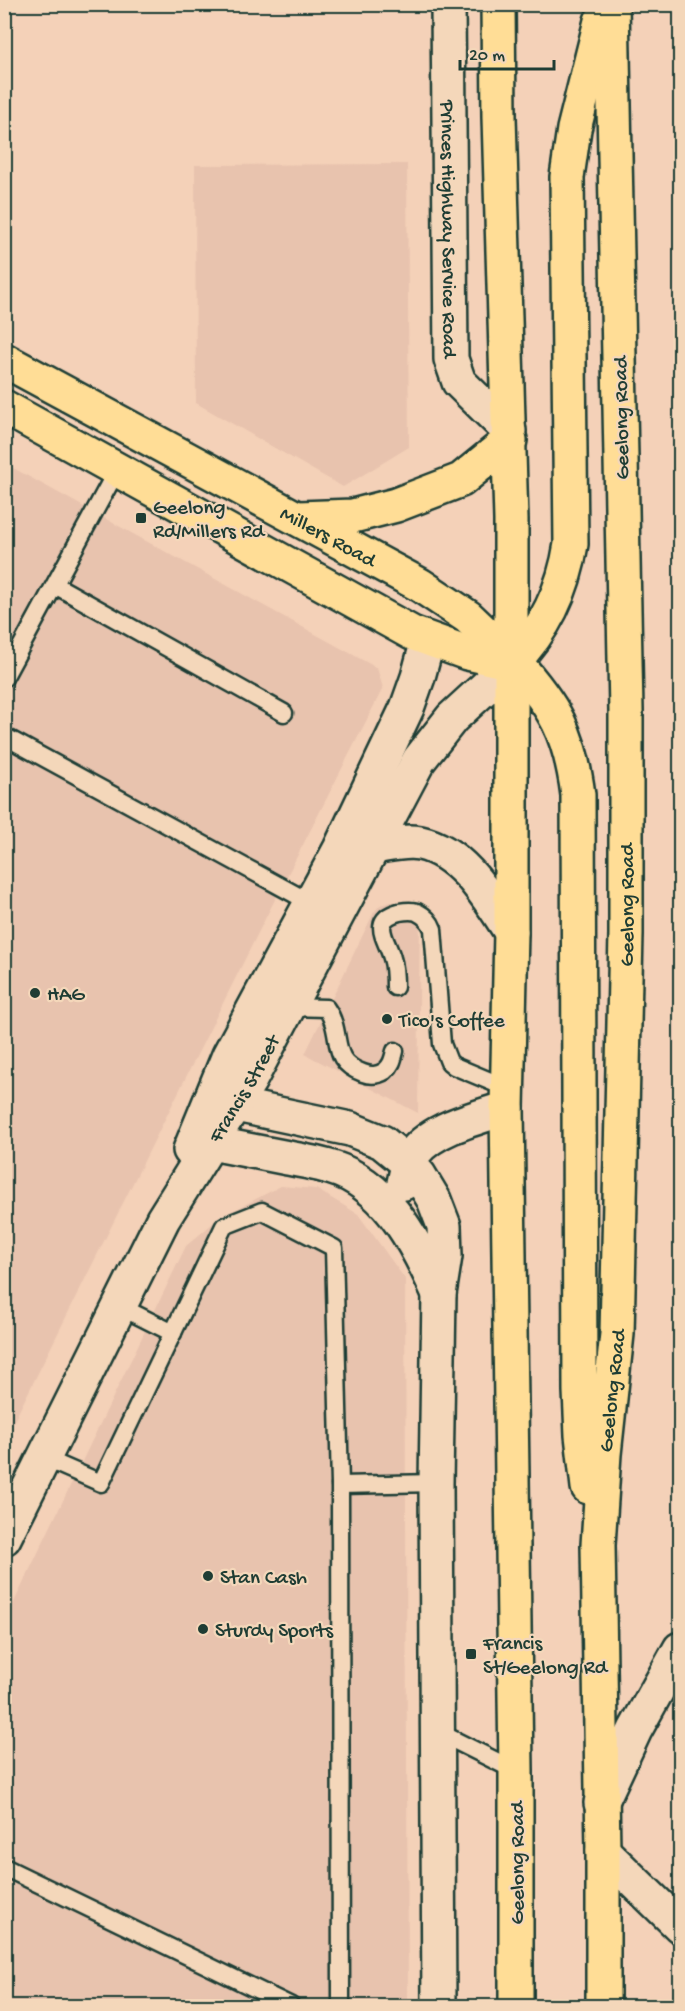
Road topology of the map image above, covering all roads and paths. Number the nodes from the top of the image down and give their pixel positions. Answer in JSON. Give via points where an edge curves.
{"nodes":[{"id":1,"x":448,"y":4,"type":"edge"},
{"id":2,"x":498,"y":4,"type":"edge"},
{"id":3,"x":605,"y":4,"type":"edge"},
{"id":4,"x":612,"y":4,"type":"edge"},
{"id":5,"x":4,"y":360,"type":"edge"},
{"id":6,"x":4,"y":406,"type":"edge"},
{"id":7,"x":510,"y":435,"type":"junction"},
{"id":8,"x":118,"y":468,"type":"junction"},
{"id":9,"x":297,"y":518,"type":"junction"},
{"id":10,"x":276,"y":557,"type":"junction"},
{"id":11,"x":55,"y":585,"type":"junction"},
{"id":12,"x":428,"y":640,"type":"junction"},
{"id":13,"x":513,"y":661,"type":"junction"},
{"id":14,"x":4,"y":678,"type":"edge"},
{"id":15,"x":284,"y":713,"type":"dead end"},
{"id":16,"x":4,"y":736,"type":"edge"},
{"id":17,"x":374,"y":847,"type":"junction"},
{"id":18,"x":324,"y":910,"type":"junction"},
{"id":19,"x":511,"y":932,"type":"junction"},
{"id":20,"x":394,"y":987,"type":"dead end"},
{"id":21,"x":289,"y":1007,"type":"junction"},
{"id":22,"x":394,"y":1051,"type":"dead end"},
{"id":23,"x":508,"y":1098,"type":"junction"},
{"id":24,"x":236,"y":1105,"type":"junction"},
{"id":25,"x":207,"y":1129,"type":"junction"},
{"id":26,"x":409,"y":1164,"type":"junction"},
{"id":27,"x":401,"y":1224,"type":"junction"},
{"id":28,"x":439,"y":1293,"type":"junction"},
{"id":29,"x":119,"y":1306,"type":"junction"},
{"id":30,"x":173,"y":1333,"type":"junction"},
{"id":31,"x":44,"y":1458,"type":"junction"},
{"id":32,"x":436,"y":1483,"type":"junction"},
{"id":33,"x":340,"y":1485,"type":"junction"},
{"id":34,"x":4,"y":1538,"type":"edge"},
{"id":35,"x":598,"y":1545,"type":"junction"},
{"id":36,"x":681,"y":1649,"type":"edge"},
{"id":37,"x":438,"y":1732,"type":"junction"},
{"id":38,"x":516,"y":1771,"type":"junction"},
{"id":39,"x":601,"y":1803,"type":"junction"},
{"id":40,"x":603,"y":1851,"type":"junction"},
{"id":41,"x":4,"y":1867,"type":"edge"},
{"id":42,"x":681,"y":1926,"type":"edge"},
{"id":43,"x":291,"y":2007,"type":"edge"},
{"id":44,"x":341,"y":2007,"type":"edge"},
{"id":45,"x":439,"y":2007,"type":"edge"},
{"id":46,"x":516,"y":2007,"type":"edge"},
{"id":47,"x":603,"y":2007,"type":"edge"}],
"edges":[{"from":1,"to":7,"type":"street","name":"Princes Highway Service Road","via":[[451,358],[459,382]]},
{"from":2,"to":7,"type":"main road","name":"Geelong Road"},
{"from":3,"to":13,"type":"main road","via":[[574,129],[567,177],[570,551],[553,608]]},
{"from":4,"to":35,"type":"main road","name":"Geelong Road","via":[[626,934],[618,1322]]},
{"from":5,"to":9,"type":"main road","name":"Millers Road"},
{"from":6,"to":8,"type":"main road","name":"Millers Road"},
{"from":7,"to":9,"type":"main road","via":[[460,480],[396,505],[353,516]]},
{"from":7,"to":13,"type":"main road","name":"Geelong Road"},
{"from":8,"to":10,"type":"main road","name":"Millers Road"},
{"from":8,"to":11,"type":"lane"},
{"from":9,"to":10,"type":"main road"},
{"from":9,"to":13,"type":"main road","name":"Millers Road","via":[[438,596],[468,617]]},
{"from":10,"to":12,"type":"main road","name":"Millers Road"},
{"from":11,"to":14,"type":"lane"},
{"from":11,"to":15,"type":"lane"},
{"from":12,"to":13,"type":"main road","name":"Millers Road","via":[[467,653]]},
{"from":12,"to":18,"type":"street","via":[[407,708],[355,818]]},
{"from":13,"to":17,"type":"street","name":"Francis Street","via":[[452,718],[426,750]]},
{"from":13,"to":19,"type":"main road","name":"Geelong Road"},
{"from":13,"to":35,"type":"main road","via":[[537,686],[562,728],[578,795],[580,1391],[585,1470]]},
{"from":16,"to":18,"type":"lane"},
{"from":17,"to":18,"type":"street","name":"Francis Street"},
{"from":17,"to":19,"type":"street","via":[[412,842],[443,853],[471,877]]},
{"from":18,"to":21,"type":"street","name":"Francis Street"},
{"from":18,"to":25,"type":"street","via":[[229,1055]]},
{"from":19,"to":23,"type":"main road","name":"Geelong Road"},
{"from":20,"to":23,"type":"lane","via":[[393,962],[382,927],[390,915],[412,910],[426,918],[433,929],[442,1044],[447,1058]]},
{"from":21,"to":22,"type":"lane","via":[[326,1008],[336,1029],[340,1057],[357,1071],[374,1075],[383,1072],[392,1063]]},
{"from":21,"to":24,"type":"street","name":"Francis Street"},
{"from":23,"to":26,"type":"street","via":[[435,1136],[419,1148]]},
{"from":23,"to":38,"type":"main road","name":"Geelong Road"},
{"from":24,"to":25,"type":"street"},
{"from":24,"to":26,"type":"street","via":[[360,1132],[382,1142]]},
{"from":25,"to":27,"type":"street","via":[[341,1171],[371,1190]]},
{"from":25,"to":29,"type":"street"},
{"from":26,"to":27,"type":"street"},
{"from":26,"to":28,"type":"street","via":[[429,1190],[444,1226],[445,1256]]},
{"from":27,"to":28,"type":"street"},
{"from":28,"to":32,"type":"street"},
{"from":29,"to":30,"type":"lane"},
{"from":29,"to":31,"type":"street"},
{"from":30,"to":31,"type":"lane","via":[[101,1483]]},
{"from":30,"to":33,"type":"lane","via":[[224,1226],[262,1212],[334,1248]]},
{"from":31,"to":34,"type":"street"},
{"from":32,"to":33,"type":"lane"},
{"from":32,"to":37,"type":"street"},
{"from":33,"to":44,"type":"lane"},
{"from":35,"to":39,"type":"main road","name":"Geelong Road"},
{"from":36,"to":39,"type":"street","name":"Geelong Road","via":[[635,1730]]},
{"from":37,"to":38,"type":"lane"},
{"from":37,"to":45,"type":"street"},
{"from":38,"to":46,"type":"main road","name":"Geelong Road"},
{"from":39,"to":40,"type":"main road","name":"Geelong Road"},
{"from":40,"to":42,"type":"street"},
{"from":40,"to":47,"type":"main road","name":"Geelong Road"},
{"from":41,"to":43,"type":"lane"}]}
